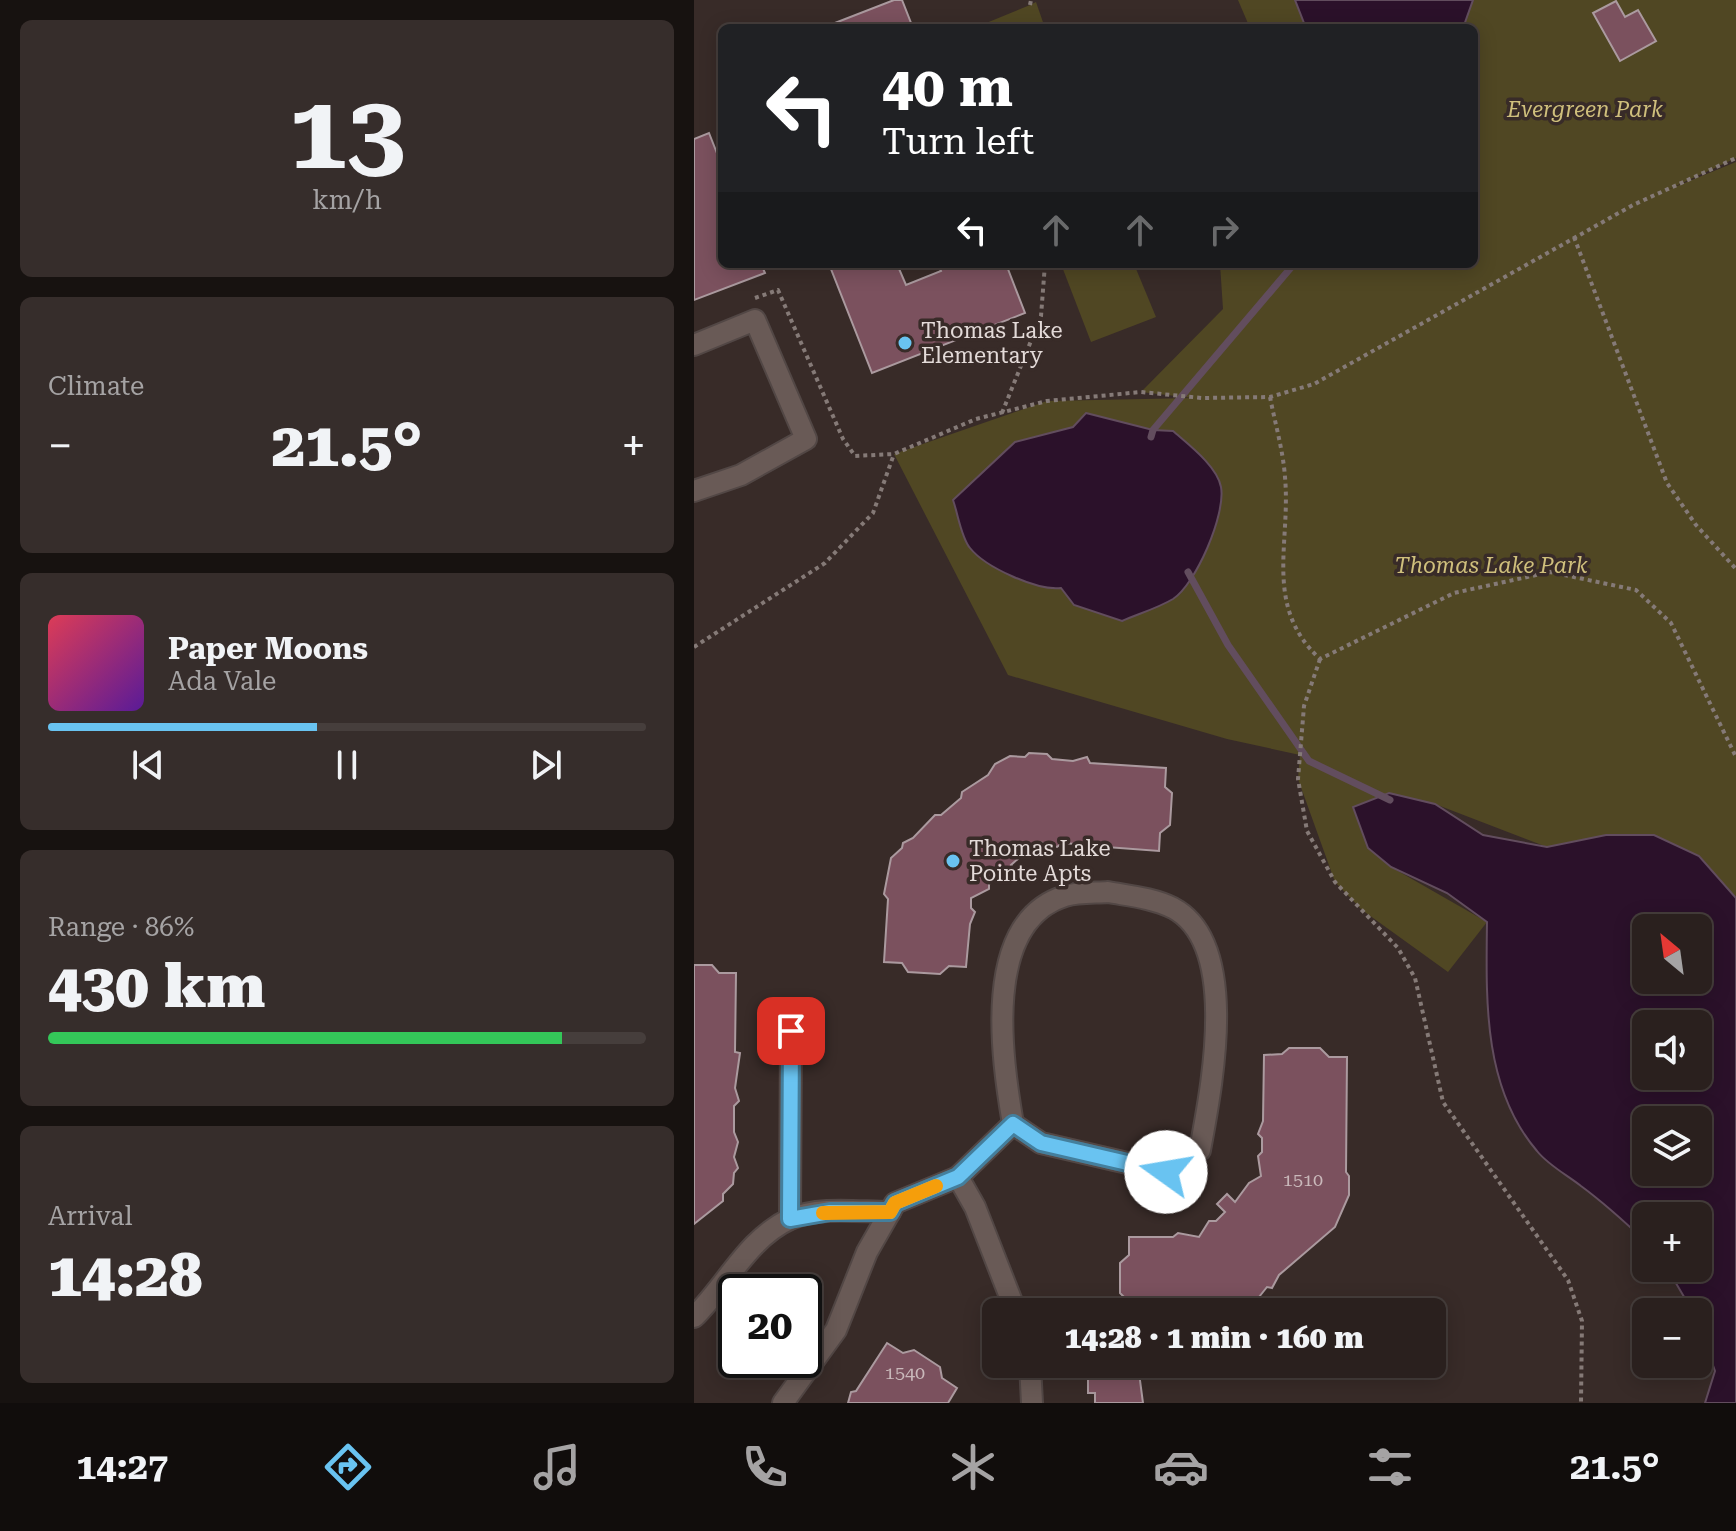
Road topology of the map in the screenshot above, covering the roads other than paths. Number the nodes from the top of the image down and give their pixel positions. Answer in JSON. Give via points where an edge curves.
{"nodes":[{"id":1,"x":694,"y":345,"type":"edge"},
{"id":2,"x":694,"y":491,"type":"edge"},
{"id":3,"x":791,"y":1031,"type":"dead end"},
{"id":4,"x":1013,"y":1124,"type":"junction"},
{"id":5,"x":958,"y":1177,"type":"junction"},
{"id":6,"x":890,"y":1212,"type":"junction"},
{"id":7,"x":790,"y":1219,"type":"junction"},
{"id":8,"x":1011,"y":1298,"type":"edge"},
{"id":9,"x":694,"y":1317,"type":"edge"},
{"id":10,"x":1031,"y":1378,"type":"edge"},
{"id":11,"x":783,"y":1403,"type":"edge"},
{"id":12,"x":1032,"y":1403,"type":"edge"}],
"edges":[{"from":1,"to":2,"type":"street","via":[[755,320],[806,439],[741,475]]},
{"from":3,"to":7,"type":"street"},
{"from":4,"to":4,"type":"street","via":[[1002,1062],[1003,991],[1015,941],[1035,912],[1066,895],[1108,892],[1176,909],[1207,945],[1216,989],[1211,1090],[1200,1150],[1166,1172],[1041,1143]]},
{"from":4,"to":5,"type":"street"},
{"from":5,"to":6,"type":"street","via":[[895,1203]]},
{"from":5,"to":8,"type":"street"},
{"from":6,"to":7,"type":"street","via":[[830,1212]]},
{"from":6,"to":11,"type":"street","via":[[867,1252],[836,1330]]},
{"from":7,"to":9,"type":"street","via":[[749,1250]]},
{"from":10,"to":12,"type":"street"}]}
